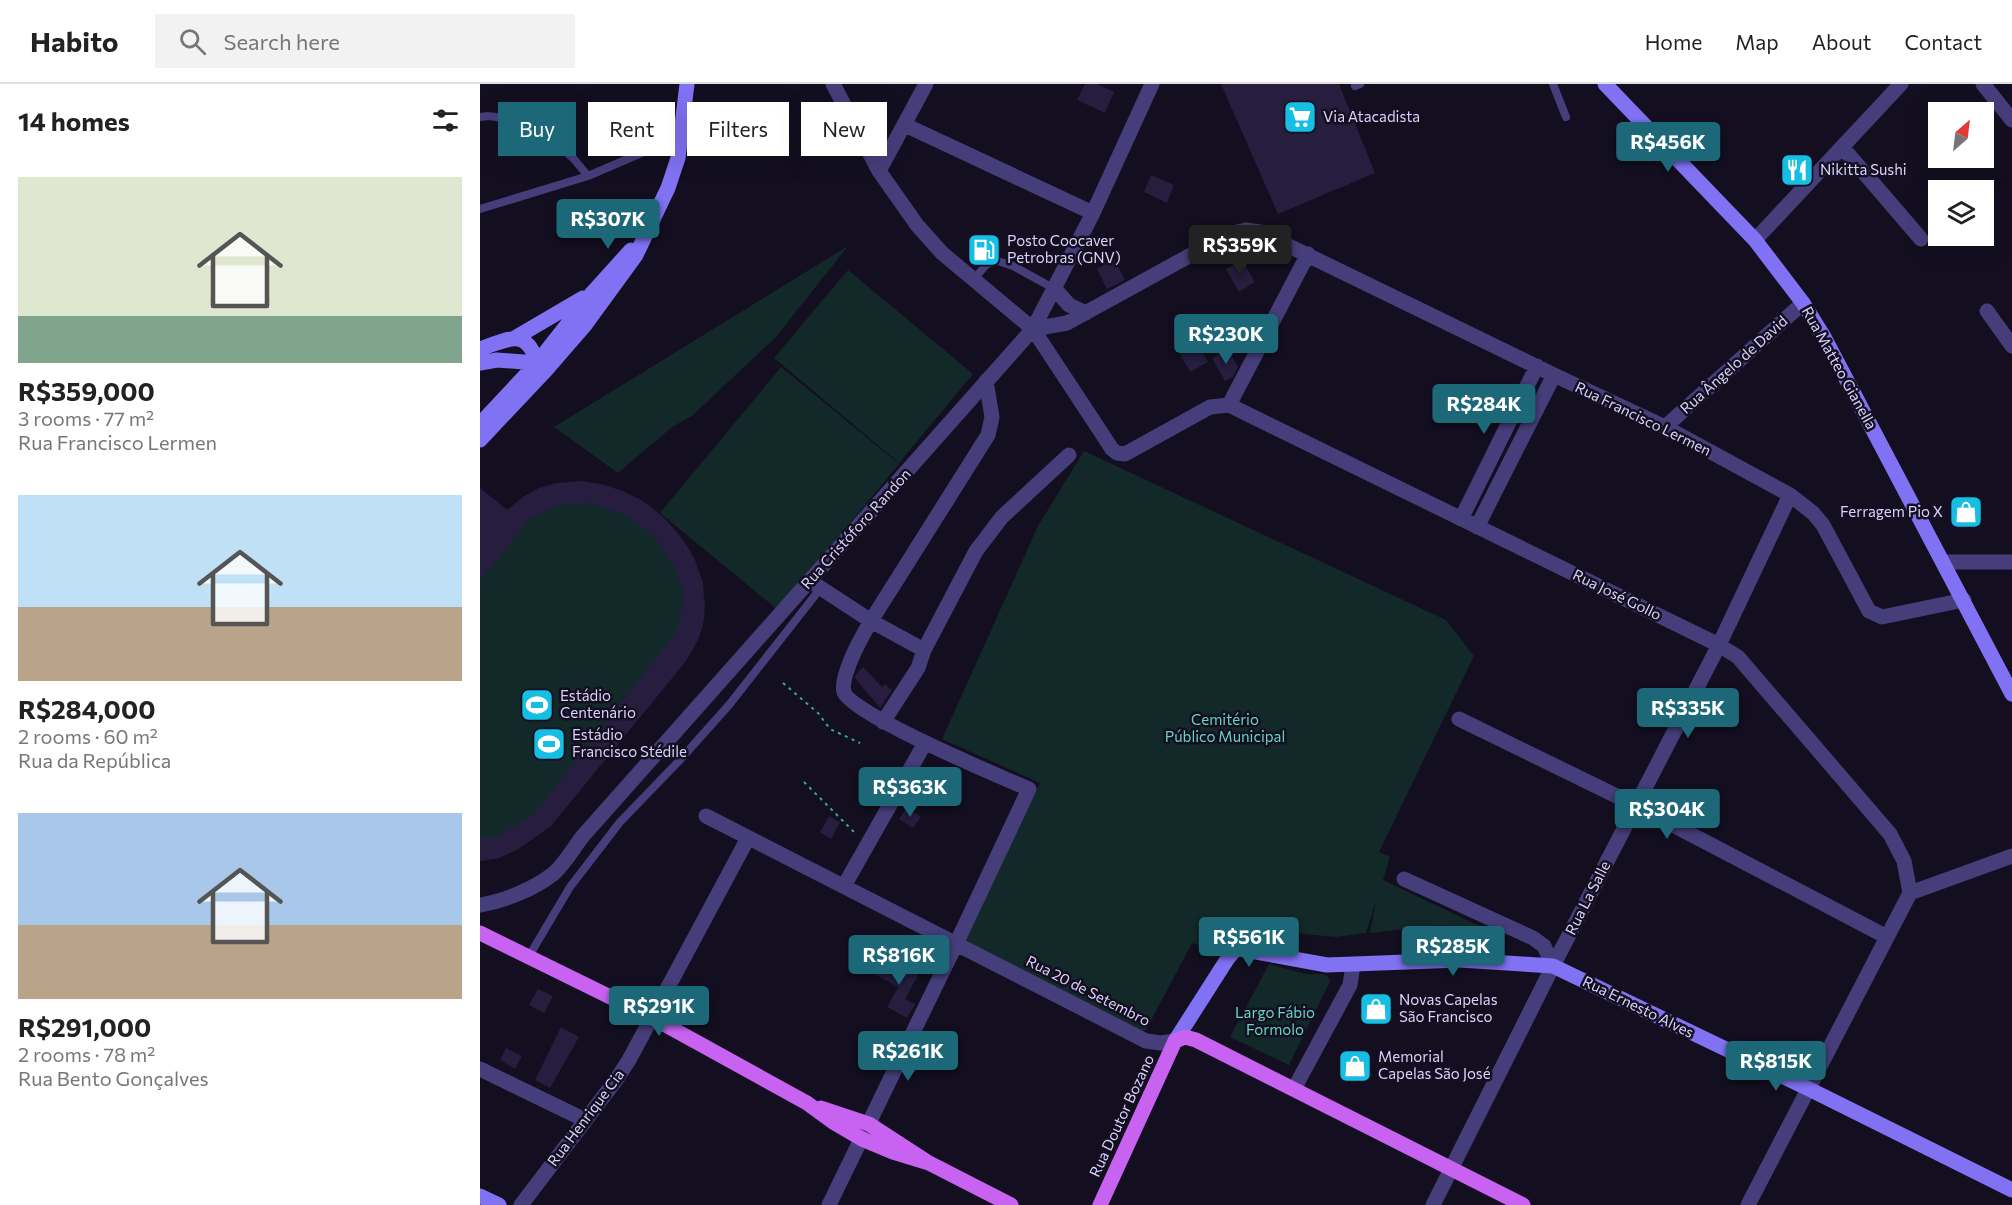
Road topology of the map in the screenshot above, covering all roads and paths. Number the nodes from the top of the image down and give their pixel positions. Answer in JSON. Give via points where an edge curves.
{"nodes":[{"id":1,"x":687,"y":84,"type":"edge"},
{"id":2,"x":833,"y":84,"type":"edge"},
{"id":3,"x":926,"y":84,"type":"edge"},
{"id":4,"x":1152,"y":84,"type":"edge"},
{"id":5,"x":1553,"y":84,"type":"edge"},
{"id":6,"x":1605,"y":84,"type":"edge"},
{"id":7,"x":1901,"y":84,"type":"edge"},
{"id":8,"x":1983,"y":84,"type":"edge"},
{"id":9,"x":480,"y":117,"type":"edge"},
{"id":10,"x":1566,"y":117,"type":"dead end"},
{"id":11,"x":2012,"y":120,"type":"edge"},
{"id":12,"x":905,"y":125,"type":"junction"},
{"id":13,"x":681,"y":136,"type":"junction"},
{"id":14,"x":1842,"y":147,"type":"junction"},
{"id":15,"x":879,"y":171,"type":"junction"},
{"id":16,"x":588,"y":176,"type":"junction"},
{"id":17,"x":480,"y":209,"type":"edge"},
{"id":18,"x":1093,"y":213,"type":"junction"},
{"id":19,"x":648,"y":232,"type":"junction"},
{"id":20,"x":1921,"y":239,"type":"dead end"},
{"id":21,"x":1755,"y":240,"type":"junction"},
{"id":22,"x":1308,"y":254,"type":"junction"},
{"id":23,"x":974,"y":279,"type":"junction"},
{"id":24,"x":1055,"y":289,"type":"junction"},
{"id":25,"x":593,"y":292,"type":"junction"},
{"id":26,"x":1803,"y":303,"type":"junction"},
{"id":27,"x":1986,"y":311,"type":"dead end"},
{"id":28,"x":1086,"y":313,"type":"junction"},
{"id":29,"x":585,"y":325,"type":"junction"},
{"id":30,"x":1033,"y":329,"type":"junction"},
{"id":31,"x":513,"y":339,"type":"junction"},
{"id":32,"x":2012,"y":346,"type":"edge"},
{"id":33,"x":480,"y":349,"type":"edge"},
{"id":34,"x":513,"y":361,"type":"junction"},
{"id":35,"x":480,"y":363,"type":"edge"},
{"id":36,"x":537,"y":363,"type":"junction"},
{"id":37,"x":1537,"y":366,"type":"junction"},
{"id":38,"x":1554,"y":375,"type":"junction"},
{"id":39,"x":986,"y":381,"type":"junction"},
{"id":40,"x":518,"y":384,"type":"junction"},
{"id":41,"x":1229,"y":405,"type":"junction"},
{"id":42,"x":502,"y":418,"type":"junction"},
{"id":43,"x":480,"y":424,"type":"edge"},
{"id":44,"x":1665,"y":427,"type":"junction"},
{"id":45,"x":480,"y":440,"type":"edge"},
{"id":46,"x":1069,"y":454,"type":"dead end"},
{"id":47,"x":1790,"y":495,"type":"junction"},
{"id":48,"x":1461,"y":519,"type":"junction"},
{"id":49,"x":1477,"y":526,"type":"junction"},
{"id":50,"x":1944,"y":562,"type":"junction"},
{"id":51,"x":2012,"y":562,"type":"edge"},
{"id":52,"x":815,"y":585,"type":"junction"},
{"id":53,"x":1964,"y":600,"type":"junction"},
{"id":54,"x":872,"y":621,"type":"junction"},
{"id":55,"x":1719,"y":645,"type":"junction"},
{"id":56,"x":924,"y":650,"type":"junction"},
{"id":57,"x":783,"y":682,"type":"dead end"},
{"id":58,"x":2012,"y":694,"type":"edge"},
{"id":59,"x":1459,"y":719,"type":"dead end"},
{"id":60,"x":884,"y":722,"type":"junction"},
{"id":61,"x":925,"y":743,"type":"junction"},
{"id":62,"x":860,"y":744,"type":"dead end"},
{"id":63,"x":804,"y":782,"type":"dead end"},
{"id":64,"x":1635,"y":805,"type":"junction"},
{"id":65,"x":705,"y":816,"type":"dead end"},
{"id":66,"x":748,"y":838,"type":"junction"},
{"id":67,"x":868,"y":846,"type":"junction"},
{"id":68,"x":2012,"y":856,"type":"edge"},
{"id":69,"x":1404,"y":879,"type":"dead end"},
{"id":70,"x":844,"y":886,"type":"junction"},
{"id":71,"x":1910,"y":893,"type":"junction"},
{"id":72,"x":480,"y":905,"type":"edge"},
{"id":73,"x":480,"y":933,"type":"edge"},
{"id":74,"x":1887,"y":937,"type":"junction"},
{"id":75,"x":956,"y":944,"type":"junction"},
{"id":76,"x":529,"y":956,"type":"junction"},
{"id":77,"x":1353,"y":965,"type":"junction"},
{"id":78,"x":1553,"y":966,"type":"junction"},
{"id":79,"x":651,"y":1017,"type":"junction"},
{"id":80,"x":1175,"y":1041,"type":"junction"},
{"id":81,"x":480,"y":1069,"type":"edge"},
{"id":82,"x":1807,"y":1088,"type":"junction"},
{"id":83,"x":1293,"y":1089,"type":"junction"},
{"id":84,"x":807,"y":1103,"type":"junction"},
{"id":85,"x":585,"y":1120,"type":"junction"},
{"id":86,"x":869,"y":1124,"type":"junction"},
{"id":87,"x":862,"y":1139,"type":"junction"},
{"id":88,"x":928,"y":1163,"type":"junction"},
{"id":89,"x":1451,"y":1168,"type":"junction"},
{"id":90,"x":2012,"y":1190,"type":"edge"},
{"id":91,"x":480,"y":1196,"type":"edge"},
{"id":92,"x":499,"y":1205,"type":"edge"},
{"id":93,"x":521,"y":1205,"type":"edge"},
{"id":94,"x":829,"y":1205,"type":"edge"},
{"id":95,"x":1011,"y":1205,"type":"edge"},
{"id":96,"x":1100,"y":1205,"type":"edge"},
{"id":97,"x":1433,"y":1205,"type":"edge"},
{"id":98,"x":1523,"y":1205,"type":"edge"},
{"id":99,"x":1748,"y":1205,"type":"edge"}],
"edges":[{"from":1,"to":13,"type":"main road"},
{"from":2,"to":15,"type":"street"},
{"from":3,"to":12,"type":"street"},
{"from":4,"to":18,"type":"street","name":"Rua Cristóforo Randon"},
{"from":5,"to":10,"type":"lane"},
{"from":6,"to":21,"type":"main road","name":"Rua Matteo Gianella"},
{"from":7,"to":14,"type":"street"},
{"from":8,"to":11,"type":"street"},
{"from":9,"to":16,"type":"lane","via":[[504,119],[534,130],[571,157]]},
{"from":12,"to":15,"type":"street"},
{"from":12,"to":18,"type":"street"},
{"from":13,"to":16,"type":"lane"},
{"from":13,"to":19,"type":"main road","via":[[668,188]]},
{"from":14,"to":20,"type":"street"},
{"from":14,"to":21,"type":"street"},
{"from":15,"to":23,"type":"street","via":[[917,225],[942,253]]},
{"from":16,"to":17,"type":"lane"},
{"from":18,"to":24,"type":"street","name":"Rua Cristóforo Randon"},
{"from":19,"to":25,"type":"main road"},
{"from":19,"to":29,"type":"main road"},
{"from":21,"to":26,"type":"main road","name":"Rua Matteo Gianella"},
{"from":22,"to":28,"type":"street","name":"Rua Francisco Lermen","via":[[1260,232],[1229,234]]},
{"from":22,"to":37,"type":"street","name":"Rua Francisco Lermen"},
{"from":22,"to":41,"type":"street"},
{"from":23,"to":24,"type":"lane","via":[[995,260]]},
{"from":23,"to":30,"type":"street"},
{"from":24,"to":28,"type":"street","via":[[1069,305]]},
{"from":24,"to":30,"type":"street","name":"Rua Cristóforo Randon"},
{"from":25,"to":31,"type":"main road"},
{"from":25,"to":36,"type":"main road"},
{"from":26,"to":44,"type":"street","name":"Rua Ângelo de David"},
{"from":26,"to":50,"type":"main road","name":"Rua Matteo Gianella"},
{"from":27,"to":32,"type":"street"},
{"from":28,"to":30,"type":"street","name":"Rua Francisco Lermen","via":[[1067,322]]},
{"from":29,"to":36,"type":"main road"},
{"from":29,"to":42,"type":"main road"},
{"from":30,"to":39,"type":"street","name":"Rua Cristóforo Randon"},
{"from":30,"to":41,"type":"street","via":[[1117,453],[1125,454],[1210,407]]},
{"from":31,"to":33,"type":"main road"},
{"from":31,"to":36,"type":"main road","via":[[532,347]]},
{"from":34,"to":35,"type":"main road"},
{"from":34,"to":36,"type":"main road"},
{"from":34,"to":40,"type":"main road","via":[[519,371]]},
{"from":36,"to":40,"type":"main road"},
{"from":36,"to":42,"type":"main road"},
{"from":37,"to":38,"type":"street","name":"Rua Francisco Lermen"},
{"from":37,"to":48,"type":"street"},
{"from":38,"to":44,"type":"street","name":"Rua Francisco Lermen"},
{"from":38,"to":49,"type":"street"},
{"from":39,"to":52,"type":"street","name":"Rua Cristóforo Randon"},
{"from":39,"to":54,"type":"street","via":[[992,417],[988,435]]},
{"from":40,"to":43,"type":"main road"},
{"from":41,"to":48,"type":"street","name":"Rua José Gollo"},
{"from":42,"to":45,"type":"main road"},
{"from":44,"to":47,"type":"street","name":"Rua Francisco Lermen"},
{"from":46,"to":56,"type":"street","via":[[1002,517],[976,551]]},
{"from":47,"to":53,"type":"street","name":"Rua Francisco Lermen","via":[[1823,525],[1869,611],[1875,615],[1882,617]]},
{"from":47,"to":55,"type":"street","name":"Rua La Salle"},
{"from":48,"to":49,"type":"street","name":"Rua José Gollo"},
{"from":49,"to":55,"type":"street","name":"Rua José Gollo"},
{"from":50,"to":51,"type":"street"},
{"from":50,"to":53,"type":"main road","name":"Rua Matteo Gianella"},
{"from":52,"to":54,"type":"street"},
{"from":52,"to":72,"type":"street","name":"Rua Cristóforo Randon","via":[[553,873],[520,893]]},
{"from":52,"to":76,"type":"lane","via":[[729,705],[620,822],[570,887]]},
{"from":53,"to":58,"type":"main road","name":"Rua Matteo Gianella"},
{"from":54,"to":56,"type":"street"},
{"from":54,"to":60,"type":"street","via":[[847,668],[844,692],[849,700]]},
{"from":55,"to":64,"type":"street","name":"Rua La Salle"},
{"from":55,"to":71,"type":"street","name":"Rua José Gollo","via":[[1738,657],[1890,834],[1904,861]]},
{"from":56,"to":60,"type":"street","via":[[918,668]]},
{"from":57,"to":62,"type":"path","via":[[830,729]]},
{"from":59,"to":64,"type":"street"},
{"from":60,"to":61,"type":"street"},
{"from":61,"to":67,"type":"street"},
{"from":61,"to":75,"type":"street","via":[[1029,789]]},
{"from":63,"to":67,"type":"path"},
{"from":64,"to":74,"type":"street"},
{"from":64,"to":78,"type":"street","name":"Rua La Salle"},
{"from":65,"to":66,"type":"street","name":"Rua 20 de Setembro"},
{"from":66,"to":70,"type":"street","name":"Rua 20 de Setembro"},
{"from":66,"to":79,"type":"street","name":"Rua Henrique Cia"},
{"from":67,"to":70,"type":"street"},
{"from":68,"to":71,"type":"street"},
{"from":69,"to":78,"type":"street","via":[[1533,938],[1544,946]]},
{"from":70,"to":75,"type":"street","name":"Rua 20 de Setembro"},
{"from":71,"to":74,"type":"street"},
{"from":73,"to":76,"type":"main road"},
{"from":74,"to":82,"type":"street"},
{"from":75,"to":80,"type":"street","name":"Rua 20 de Setembro","via":[[1146,1041]]},
{"from":75,"to":86,"type":"street"},
{"from":76,"to":79,"type":"main road"},
{"from":77,"to":78,"type":"main road","via":[[1460,960]]},
{"from":77,"to":80,"type":"main road","via":[[1327,965],[1234,951]]},
{"from":77,"to":83,"type":"street","via":[[1350,985]]},
{"from":78,"to":82,"type":"main road","name":"Rua Ernesto Alves"},
{"from":78,"to":89,"type":"street","name":"Rua La Salle"},
{"from":79,"to":84,"type":"main road"},
{"from":79,"to":85,"type":"street","name":"Rua Henrique Cia","via":[[629,1060]]},
{"from":80,"to":83,"type":"main road","name":"Rua 20 de Setembro","via":[[1185,1037],[1196,1040]]},
{"from":80,"to":96,"type":"main road","name":"Rua Doutor Bozano"},
{"from":81,"to":85,"type":"street"},
{"from":82,"to":90,"type":"main road","name":"Rua Ernesto Alves"},
{"from":82,"to":99,"type":"street"},
{"from":83,"to":89,"type":"main road","name":"Rua 20 de Setembro"},
{"from":84,"to":86,"type":"main road"},
{"from":84,"to":87,"type":"main road"},
{"from":85,"to":93,"type":"street","name":"Rua Henrique Cia"},
{"from":86,"to":87,"type":"street"},
{"from":86,"to":88,"type":"main road"},
{"from":87,"to":88,"type":"main road"},
{"from":87,"to":94,"type":"street"},
{"from":88,"to":95,"type":"main road"},
{"from":89,"to":97,"type":"street","name":"Rua La Salle"},
{"from":89,"to":98,"type":"main road","name":"Rua 20 de Setembro"},
{"from":91,"to":92,"type":"main road"}]}
